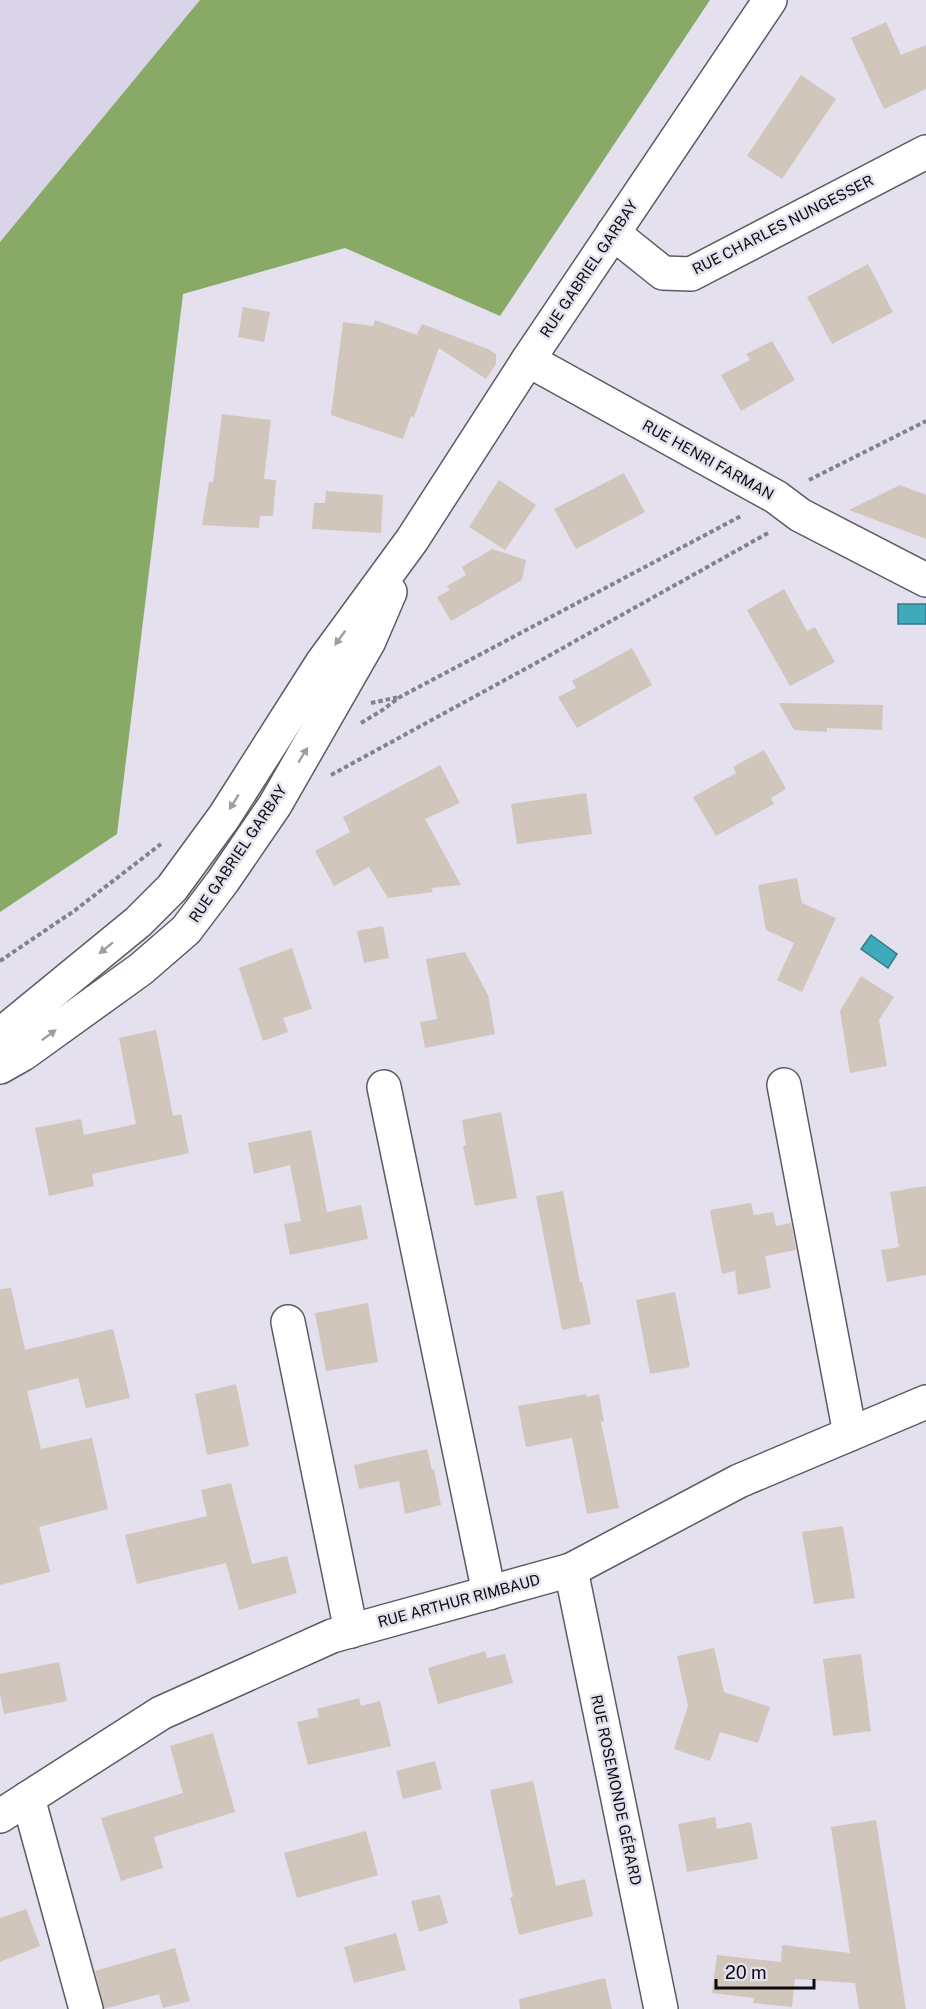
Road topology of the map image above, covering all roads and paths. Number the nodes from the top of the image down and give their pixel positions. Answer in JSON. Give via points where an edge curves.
{"nodes":[{"id":1,"x":771,"y":0,"type":"edge"},
{"id":2,"x":926,"y":152,"type":"edge"},
{"id":3,"x":613,"y":233,"type":"junction"},
{"id":4,"x":528,"y":360,"type":"junction"},
{"id":5,"x":926,"y":421,"type":"edge"},
{"id":6,"x":788,"y":506,"type":"junction"},
{"id":7,"x":412,"y":540,"type":"junction"},
{"id":8,"x":926,"y":580,"type":"edge"},
{"id":9,"x":400,"y":697,"type":"dead end"},
{"id":10,"x":324,"y":779,"type":"dead end"},
{"id":11,"x":161,"y":844,"type":"dead end"},
{"id":12,"x":0,"y":961,"type":"edge"},
{"id":13,"x":0,"y":1035,"type":"edge"},
{"id":14,"x":0,"y":1067,"type":"edge"},
{"id":15,"x":784,"y":1085,"type":"dead end"},
{"id":16,"x":384,"y":1087,"type":"dead end"},
{"id":17,"x":288,"y":1322,"type":"dead end"},
{"id":18,"x":926,"y":1402,"type":"edge"},
{"id":19,"x":850,"y":1434,"type":"junction"},
{"id":20,"x":571,"y":1570,"type":"junction"},
{"id":21,"x":489,"y":1593,"type":"junction"},
{"id":22,"x":351,"y":1631,"type":"junction"},
{"id":23,"x":28,"y":1798,"type":"junction"},
{"id":24,"x":0,"y":1816,"type":"edge"},
{"id":25,"x":86,"y":2009,"type":"edge"},
{"id":26,"x":661,"y":2009,"type":"edge"}],
"edges":[{"from":1,"to":3,"type":"street","name":"RUE GABRIEL GARBAY"},
{"from":2,"to":3,"type":"street","name":"RUE CHARLES NUNGESSER","via":[[691,274],[663,273]]},
{"from":3,"to":4,"type":"street","name":"RUE GABRIEL GARBAY"},
{"from":4,"to":6,"type":"street","name":"RUE HENRI FARMAN"},
{"from":4,"to":7,"type":"street","name":"RUE GABRIEL GARBAY"},
{"from":5,"to":6,"type":"path"},
{"from":6,"to":8,"type":"street","name":"RUE HENRI FARMAN"},
{"from":6,"to":9,"type":"path"},
{"from":6,"to":10,"type":"path","via":[[536,663]]},
{"from":7,"to":13,"type":"street","name":"RUE GABRIEL GARBAY","one_way":true,"via":[[322,663],[224,817],[172,888],[138,922]]},
{"from":14,"to":7,"type":"street","name":"RUE GABRIEL GARBAY","one_way":true,"via":[[141,969],[186,930],[275,805],[325,719],[369,641]]},
{"from":11,"to":12,"type":"path","via":[[74,912]]},
{"from":15,"to":19,"type":"street"},
{"from":16,"to":21,"type":"street"},
{"from":17,"to":22,"type":"street"},
{"from":18,"to":19,"type":"street","name":"RUE ARTHUR RIMBAUD"},
{"from":19,"to":20,"type":"street","name":"RUE ARTHUR RIMBAUD","via":[[739,1481]]},
{"from":20,"to":21,"type":"street","name":"RUE ARTHUR RIMBAUD"},
{"from":20,"to":26,"type":"street","name":"RUE ROSEMONDE GÉRARD"},
{"from":21,"to":22,"type":"street","name":"RUE ARTHUR RIMBAUD"},
{"from":22,"to":23,"type":"street","name":"RUE ARTHUR RIMBAUD","via":[[161,1713]]},
{"from":23,"to":24,"type":"street","name":"RUE ARTHUR RIMBAUD"},
{"from":23,"to":25,"type":"street"}]}
